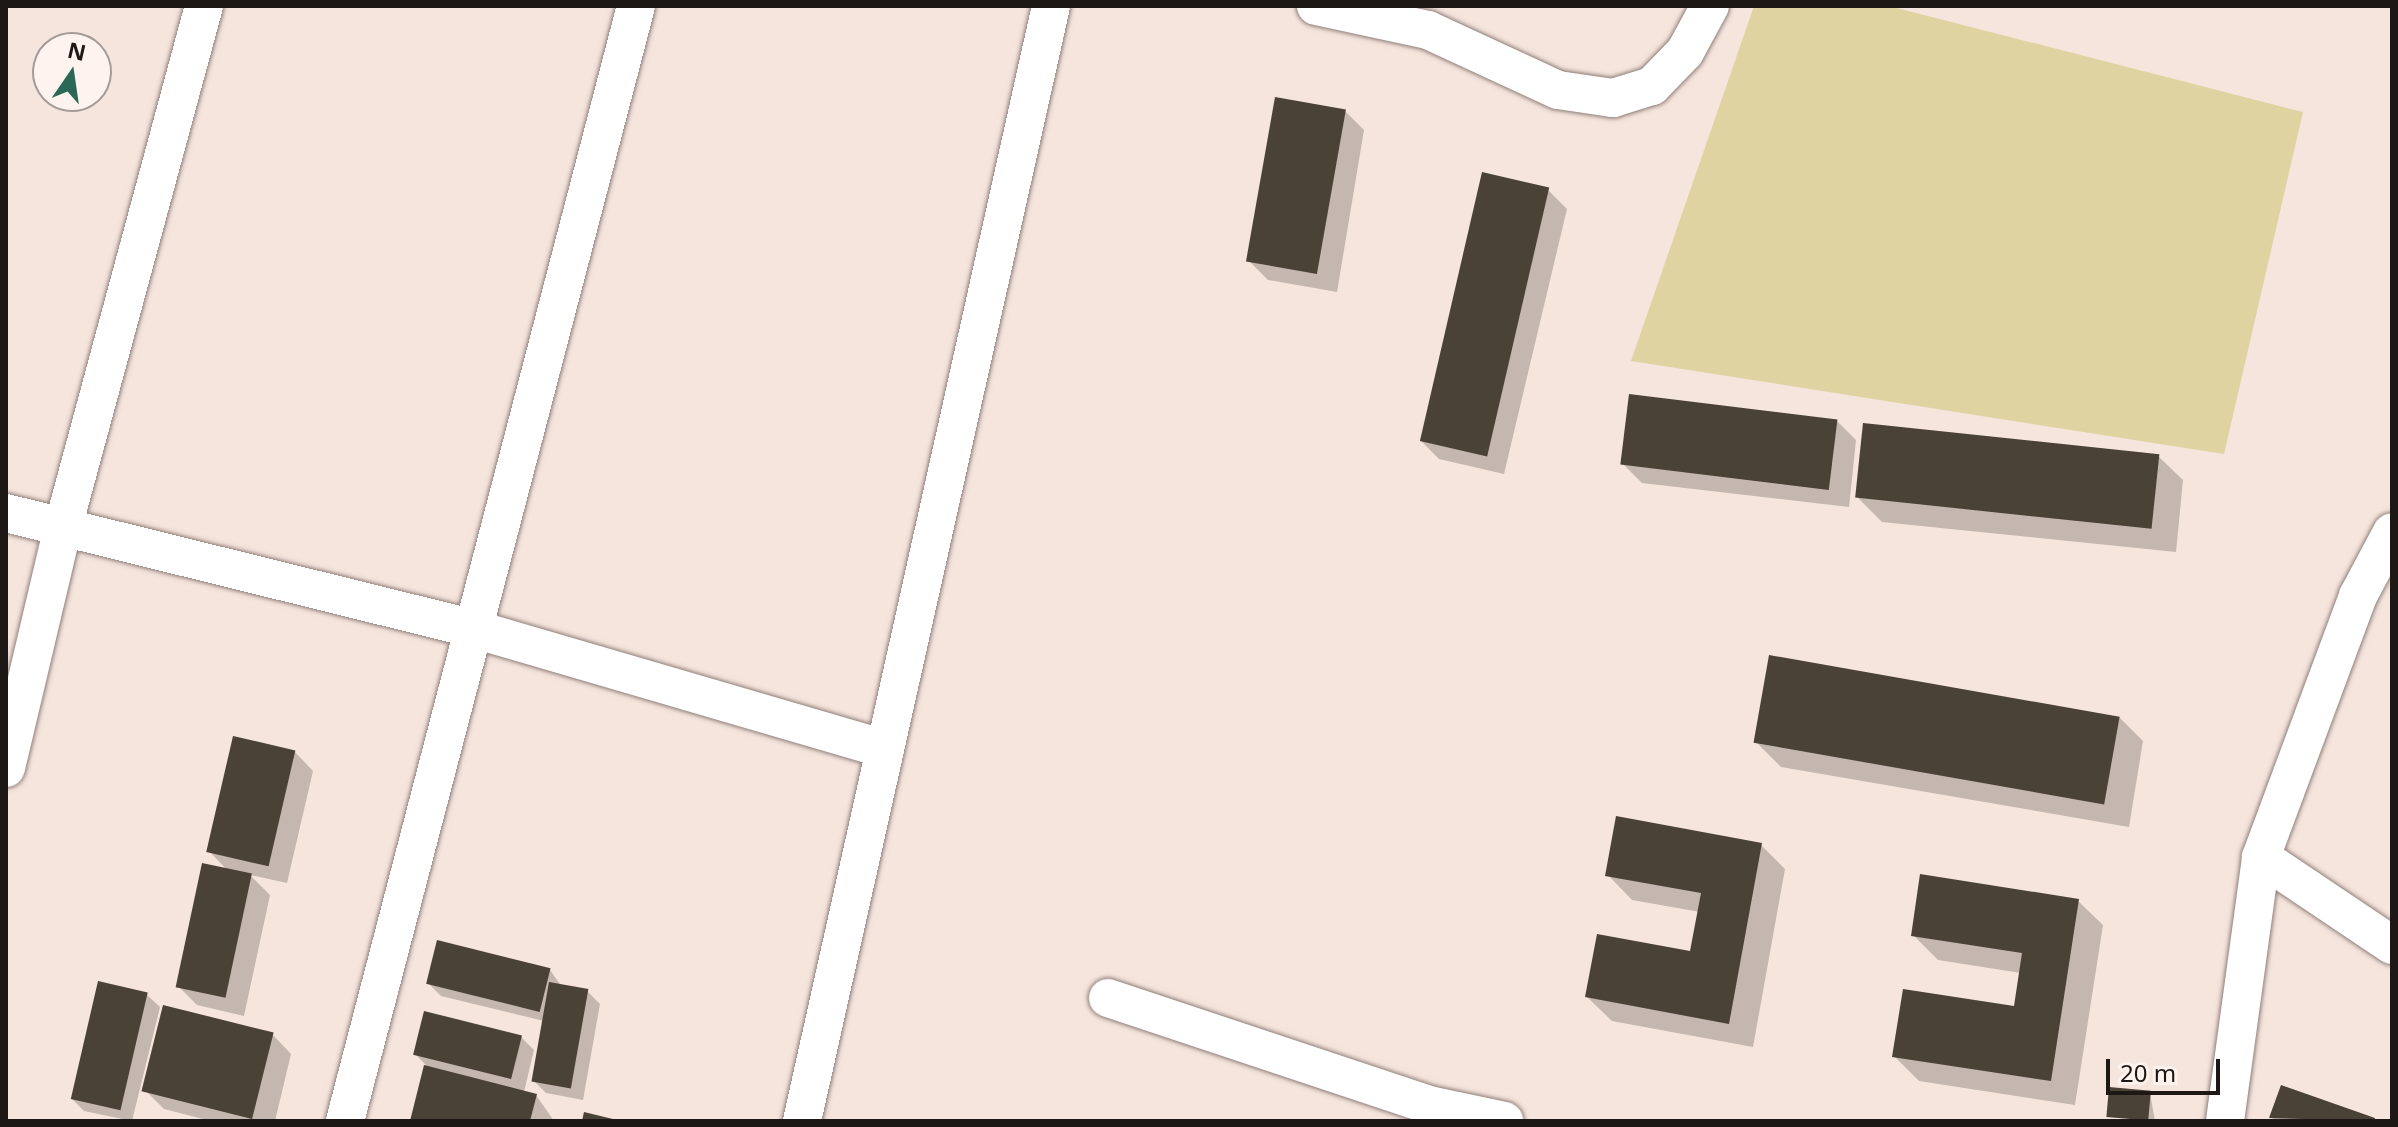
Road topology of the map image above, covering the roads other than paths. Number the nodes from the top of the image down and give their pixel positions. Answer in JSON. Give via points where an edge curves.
{"nodes":[{"id":1,"x":204,"y":6,"type":"edge"},
{"id":2,"x":636,"y":6,"type":"edge"},
{"id":3,"x":1051,"y":6,"type":"edge"},
{"id":4,"x":1316,"y":6,"type":"edge"},
{"id":5,"x":1710,"y":6,"type":"edge"},
{"id":6,"x":6,"y":513,"type":"edge"},
{"id":7,"x":63,"y":527,"type":"junction"},
{"id":8,"x":2392,"y":532,"type":"edge"},
{"id":9,"x":471,"y":628,"type":"junction"},
{"id":10,"x":884,"y":749,"type":"junction"},
{"id":11,"x":6,"y":768,"type":"edge"},
{"id":12,"x":2261,"y":857,"type":"junction"},
{"id":13,"x":2392,"y":945,"type":"edge"},
{"id":14,"x":1108,"y":998,"type":"dead end"},
{"id":15,"x":345,"y":1121,"type":"edge"},
{"id":16,"x":802,"y":1121,"type":"edge"},
{"id":17,"x":1504,"y":1121,"type":"edge"},
{"id":18,"x":2225,"y":1121,"type":"edge"}],
"edges":[{"from":1,"to":7,"type":"street"},
{"from":2,"to":9,"type":"street"},
{"from":3,"to":10,"type":"street"},
{"from":4,"to":5,"type":"street","via":[[1428,30],[1558,90],[1613,98],[1652,86],[1685,52]]},
{"from":6,"to":7,"type":"street"},
{"from":7,"to":9,"type":"street"},
{"from":7,"to":11,"type":"street"},
{"from":8,"to":12,"type":"street","via":[[2358,596]]},
{"from":9,"to":10,"type":"street"},
{"from":9,"to":15,"type":"street"},
{"from":10,"to":16,"type":"street"},
{"from":12,"to":13,"type":"street"},
{"from":12,"to":18,"type":"street"},
{"from":14,"to":17,"type":"street","via":[[1429,1105]]}]}
